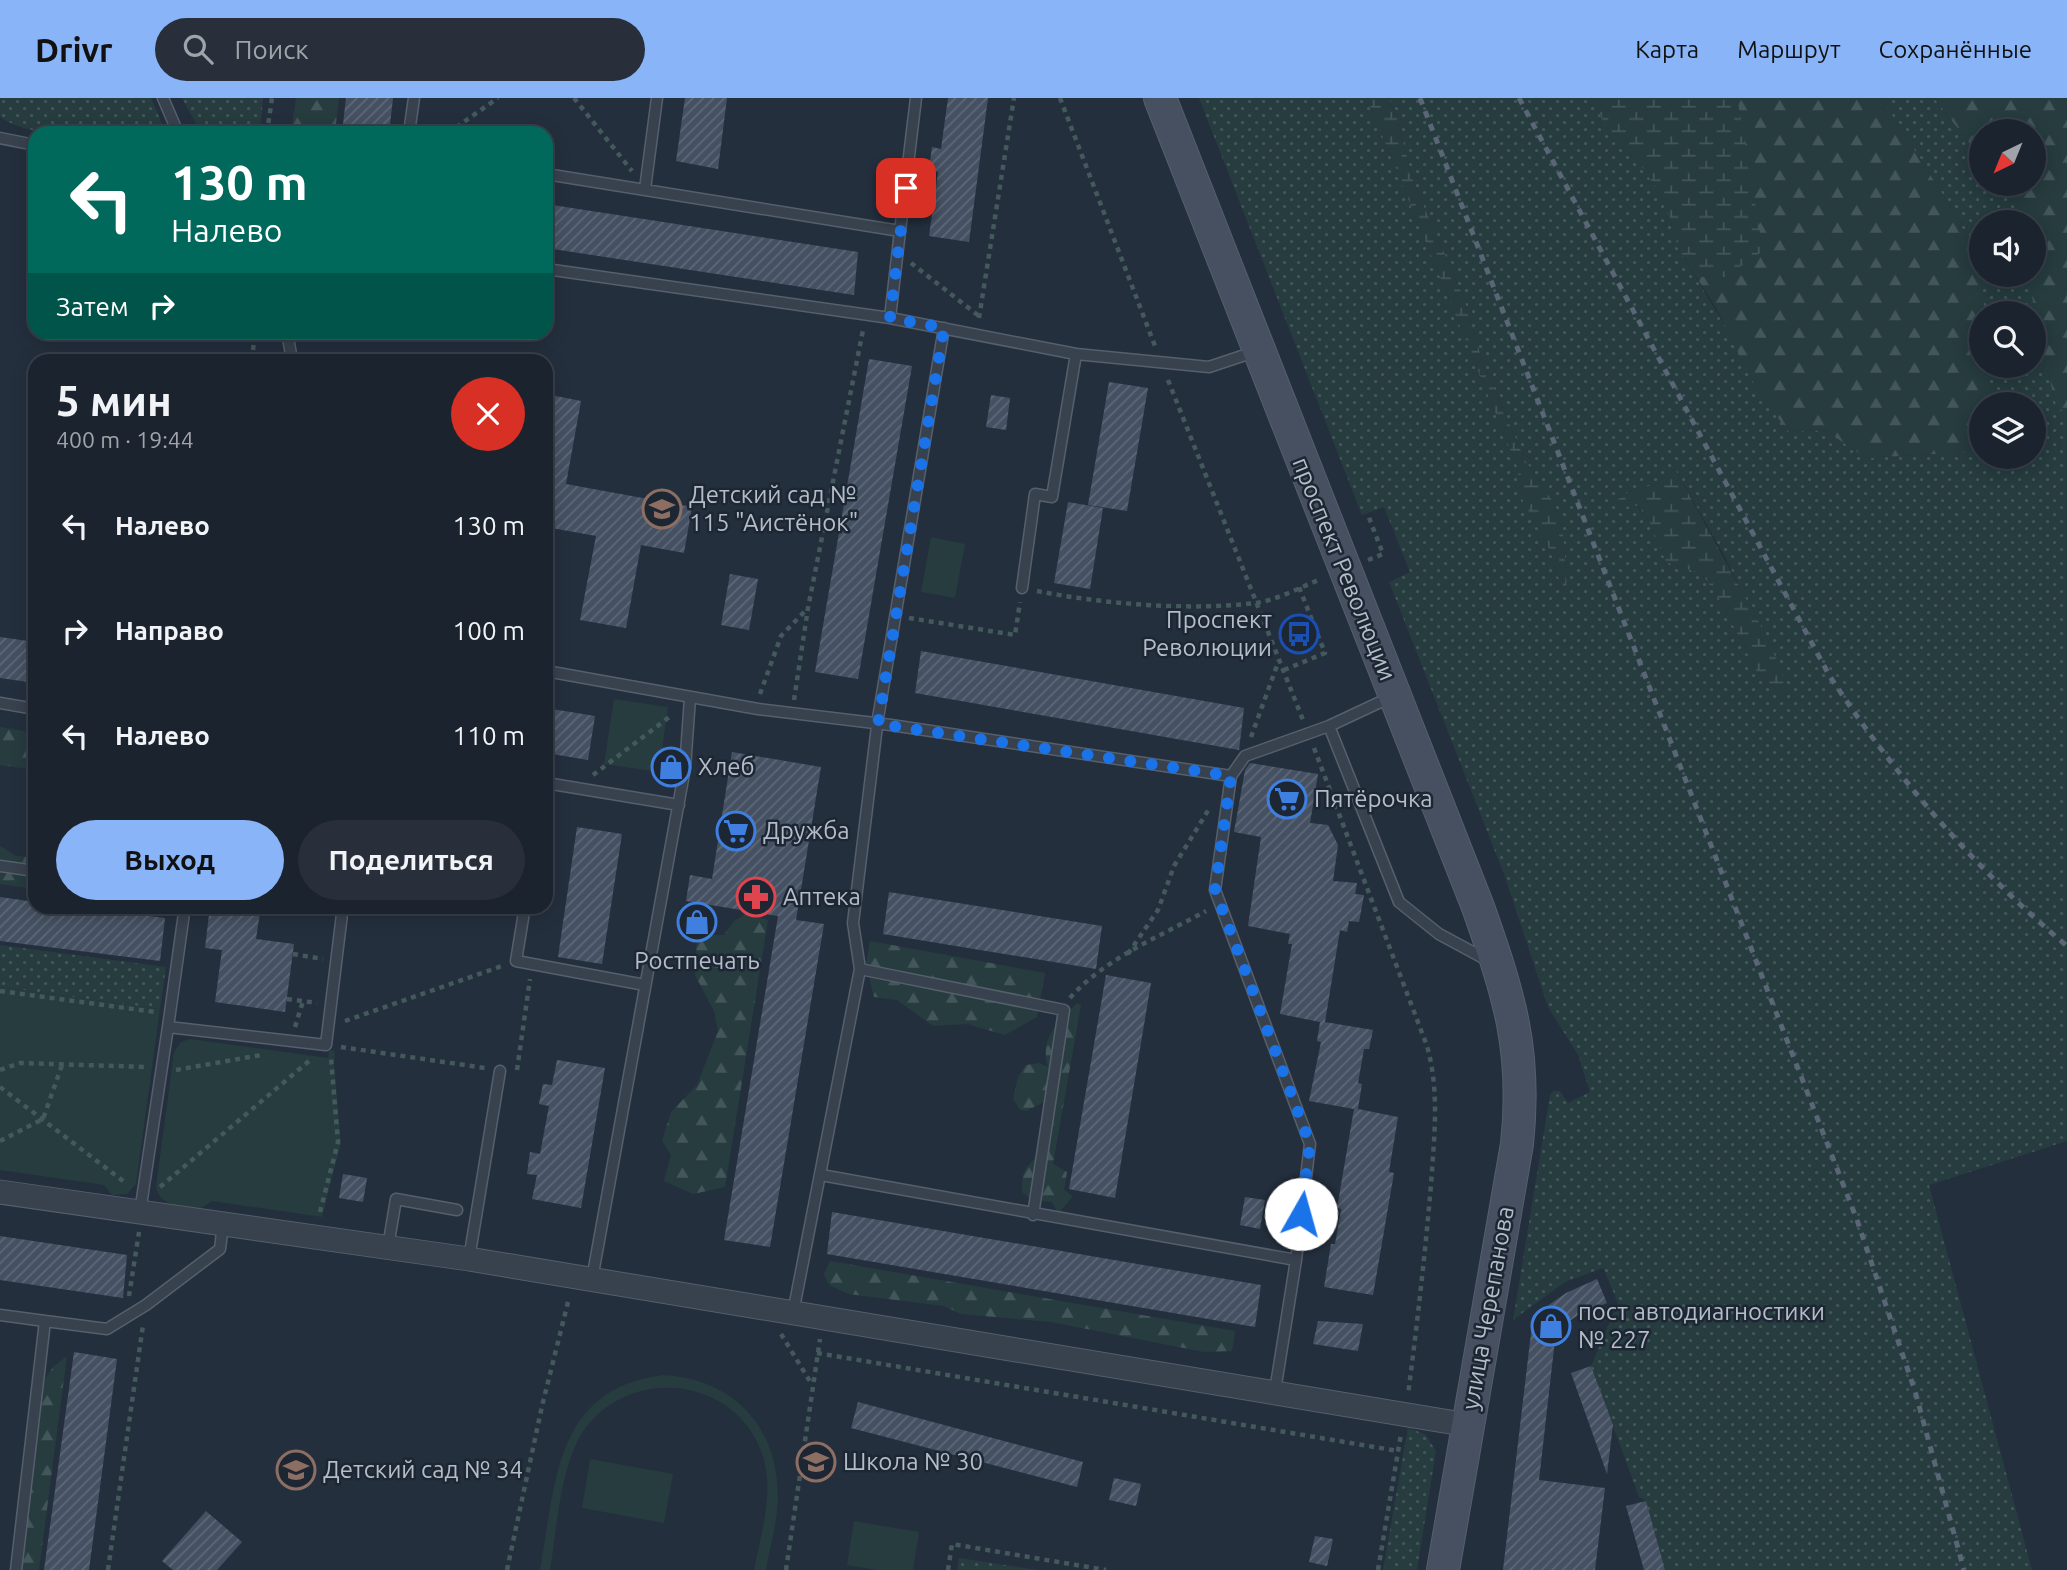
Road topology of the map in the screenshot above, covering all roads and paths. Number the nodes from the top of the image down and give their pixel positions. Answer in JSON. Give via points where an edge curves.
{"nodes":[{"id":1,"x":163,"y":98,"type":"edge"},
{"id":2,"x":272,"y":98,"type":"edge"},
{"id":3,"x":414,"y":98,"type":"edge"},
{"id":4,"x":498,"y":98,"type":"edge"},
{"id":5,"x":574,"y":98,"type":"edge"},
{"id":6,"x":657,"y":98,"type":"edge"},
{"id":7,"x":916,"y":98,"type":"edge"},
{"id":8,"x":1014,"y":98,"type":"edge"},
{"id":9,"x":1160,"y":98,"type":"edge"},
{"id":10,"x":175,"y":126,"type":"edge"},
{"id":11,"x":268,"y":126,"type":"edge"},
{"id":12,"x":410,"y":126,"type":"edge"},
{"id":13,"x":458,"y":126,"type":"edge"},
{"id":14,"x":0,"y":138,"type":"edge"},
{"id":15,"x":28,"y":144,"type":"edge"},
{"id":16,"x":553,"y":175,"type":"edge"},
{"id":17,"x":645,"y":189,"type":"junction"},
{"id":18,"x":900,"y":231,"type":"junction"},
{"id":19,"x":898,"y":252,"type":"junction"},
{"id":20,"x":553,"y":270,"type":"edge"},
{"id":21,"x":866,"y":315,"type":"junction"},
{"id":22,"x":979,"y":316,"type":"junction"},
{"id":23,"x":890,"y":318,"type":"junction"},
{"id":24,"x":944,"y":328,"type":"junction"},
{"id":25,"x":976,"y":334,"type":"junction"},
{"id":26,"x":1257,"y":351,"type":"junction"},
{"id":27,"x":1076,"y":354,"type":"junction"},
{"id":28,"x":1299,"y":587,"type":"dead end"},
{"id":29,"x":1022,"y":588,"type":"junction"},
{"id":30,"x":1258,"y":603,"type":"dead end"},
{"id":31,"x":808,"y":608,"type":"junction"},
{"id":32,"x":896,"y":615,"type":"junction"},
{"id":33,"x":1280,"y":659,"type":"dead end"},
{"id":34,"x":1283,"y":670,"type":"dead end"},
{"id":35,"x":553,"y":672,"type":"edge"},
{"id":36,"x":1394,"y":696,"type":"junction"},
{"id":37,"x":690,"y":699,"type":"junction"},
{"id":38,"x":0,"y":704,"type":"edge"},
{"id":39,"x":28,"y":708,"type":"edge"},
{"id":40,"x":758,"y":709,"type":"junction"},
{"id":41,"x":792,"y":714,"type":"junction"},
{"id":42,"x":878,"y":724,"type":"junction"},
{"id":43,"x":1329,"y":726,"type":"junction"},
{"id":44,"x":1244,"y":756,"type":"junction"},
{"id":45,"x":1231,"y":776,"type":"junction"},
{"id":46,"x":553,"y":785,"type":"edge"},
{"id":47,"x":576,"y":788,"type":"junction"},
{"id":48,"x":679,"y":805,"type":"junction"},
{"id":49,"x":0,"y":866,"type":"edge"},
{"id":50,"x":28,"y":870,"type":"edge"},
{"id":51,"x":1220,"y":904,"type":"junction"},
{"id":52,"x":184,"y":914,"type":"edge"},
{"id":53,"x":342,"y":914,"type":"edge"},
{"id":54,"x":524,"y":914,"type":"edge"},
{"id":55,"x":292,"y":954,"type":"dead end"},
{"id":56,"x":1128,"y":954,"type":"junction"},
{"id":57,"x":310,"y":957,"type":"dead end"},
{"id":58,"x":516,"y":961,"type":"junction"},
{"id":59,"x":532,"y":964,"type":"junction"},
{"id":60,"x":1499,"y":966,"type":"junction"},
{"id":61,"x":860,"y":969,"type":"junction"},
{"id":62,"x":645,"y":985,"type":"junction"},
{"id":63,"x":287,"y":999,"type":"dead end"},
{"id":64,"x":303,"y":1001,"type":"dead end"},
{"id":65,"x":1060,"y":1009,"type":"junction"},
{"id":66,"x":168,"y":1027,"type":"junction"},
{"id":67,"x":329,"y":1027,"type":"junction"},
{"id":68,"x":1518,"y":1044,"type":"joint"},
{"id":69,"x":309,"y":1061,"type":"dead end"},
{"id":70,"x":62,"y":1065,"type":"dead end"},
{"id":71,"x":500,"y":1071,"type":"junction"},
{"id":72,"x":0,"y":1087,"type":"edge"},
{"id":73,"x":43,"y":1119,"type":"junction"},
{"id":74,"x":0,"y":1141,"type":"edge"},
{"id":75,"x":821,"y":1175,"type":"junction"},
{"id":76,"x":129,"y":1186,"type":"dead end"},
{"id":77,"x":160,"y":1188,"type":"dead end"},
{"id":78,"x":0,"y":1192,"type":"edge"},
{"id":79,"x":457,"y":1210,"type":"dead end"},
{"id":80,"x":320,"y":1212,"type":"dead end"},
{"id":81,"x":1033,"y":1214,"type":"junction"},
{"id":82,"x":140,"y":1220,"type":"junction"},
{"id":83,"x":223,"y":1223,"type":"junction"},
{"id":84,"x":388,"y":1247,"type":"junction"},
{"id":85,"x":469,"y":1259,"type":"junction"},
{"id":86,"x":1296,"y":1260,"type":"junction"},
{"id":87,"x":592,"y":1279,"type":"junction"},
{"id":88,"x":570,"y":1294,"type":"dead end"},
{"id":89,"x":146,"y":1305,"type":"junction"},
{"id":90,"x":0,"y":1315,"type":"edge"},
{"id":91,"x":126,"y":1318,"type":"junction"},
{"id":92,"x":45,"y":1321,"type":"junction"},
{"id":93,"x":785,"y":1321,"type":"junction"},
{"id":94,"x":820,"y":1335,"type":"dead end"},
{"id":95,"x":817,"y":1353,"type":"junction"},
{"id":96,"x":812,"y":1384,"type":"junction"},
{"id":97,"x":1275,"y":1391,"type":"junction"},
{"id":98,"x":1405,"y":1414,"type":"junction"},
{"id":99,"x":1468,"y":1424,"type":"junction"},
{"id":100,"x":1398,"y":1451,"type":"junction"},
{"id":101,"x":1071,"y":1563,"type":"junction"},
{"id":102,"x":16,"y":1570,"type":"edge"},
{"id":103,"x":108,"y":1570,"type":"edge"},
{"id":104,"x":508,"y":1570,"type":"edge"},
{"id":105,"x":786,"y":1570,"type":"edge"},
{"id":106,"x":948,"y":1570,"type":"edge"},
{"id":107,"x":1070,"y":1570,"type":"edge"},
{"id":108,"x":1106,"y":1570,"type":"edge"},
{"id":109,"x":1378,"y":1570,"type":"edge"},
{"id":110,"x":1443,"y":1570,"type":"edge"}],
"edges":[{"from":1,"to":10,"type":"lane"},
{"from":2,"to":11,"type":"path"},
{"from":3,"to":12,"type":"lane"},
{"from":4,"to":13,"type":"path"},
{"from":5,"to":17,"type":"path"},
{"from":6,"to":17,"type":"lane"},
{"from":7,"to":18,"type":"lane"},
{"from":8,"to":22,"type":"path"},
{"from":9,"to":26,"type":"main road","name":"проспект Революции"},
{"from":14,"to":15,"type":"lane"},
{"from":16,"to":17,"type":"lane"},
{"from":17,"to":18,"type":"lane"},
{"from":18,"to":19,"type":"lane"},
{"from":19,"to":22,"type":"path"},
{"from":19,"to":23,"type":"lane"},
{"from":20,"to":21,"type":"lane"},
{"from":21,"to":23,"type":"lane"},
{"from":21,"to":31,"type":"path"},
{"from":22,"to":25,"type":"path"},
{"from":23,"to":24,"type":"lane"},
{"from":24,"to":25,"type":"lane"},
{"from":24,"to":32,"type":"lane"},
{"from":25,"to":27,"type":"lane"},
{"from":26,"to":27,"type":"lane","via":[[1209,368]]},
{"from":26,"to":36,"type":"main road","name":"проспект Революции"},
{"from":27,"to":29,"type":"lane","via":[[1052,496],[1035,494]]},
{"from":28,"to":34,"type":"path","via":[[1325,653]]},
{"from":29,"to":30,"type":"path","via":[[1084,600],[1143,604]]},
{"from":29,"to":32,"type":"path","via":[[1014,635]]},
{"from":31,"to":40,"type":"path","via":[[781,636]]},
{"from":31,"to":41,"type":"path"},
{"from":32,"to":42,"type":"lane"},
{"from":33,"to":44,"type":"path"},
{"from":35,"to":37,"type":"lane"},
{"from":36,"to":43,"type":"lane"},
{"from":36,"to":60,"type":"main road","name":"проспект Революции"},
{"from":37,"to":40,"type":"lane"},
{"from":37,"to":47,"type":"path"},
{"from":37,"to":48,"type":"lane"},
{"from":38,"to":39,"type":"lane"},
{"from":40,"to":41,"type":"lane"},
{"from":41,"to":42,"type":"lane"},
{"from":42,"to":45,"type":"lane"},
{"from":42,"to":61,"type":"lane","via":[[853,923]]},
{"from":43,"to":44,"type":"lane"},
{"from":43,"to":60,"type":"lane","via":[[1399,902],[1439,934]]},
{"from":44,"to":45,"type":"lane"},
{"from":45,"to":51,"type":"lane","via":[[1215,890]]},
{"from":45,"to":56,"type":"path","via":[[1191,836],[1158,910]]},
{"from":46,"to":47,"type":"lane"},
{"from":47,"to":48,"type":"lane"},
{"from":48,"to":62,"type":"lane"},
{"from":49,"to":50,"type":"lane"},
{"from":51,"to":56,"type":"path"},
{"from":51,"to":86,"type":"lane","via":[[1310,1144]]},
{"from":52,"to":66,"type":"lane"},
{"from":53,"to":67,"type":"lane"},
{"from":54,"to":58,"type":"lane"},
{"from":55,"to":57,"type":"path"},
{"from":56,"to":65,"type":"path","via":[[1083,983]]},
{"from":58,"to":59,"type":"lane"},
{"from":58,"to":67,"type":"path"},
{"from":59,"to":62,"type":"lane"},
{"from":59,"to":71,"type":"path","via":[[517,1070]]},
{"from":60,"to":68,"type":"main road","name":"проспект Революции"},
{"from":61,"to":65,"type":"lane"},
{"from":61,"to":75,"type":"lane"},
{"from":62,"to":87,"type":"lane"},
{"from":63,"to":64,"type":"path"},
{"from":65,"to":81,"type":"lane","via":[[1064,1010]]},
{"from":66,"to":67,"type":"lane","via":[[326,1045]]},
{"from":66,"to":82,"type":"lane"},
{"from":68,"to":99,"type":"main road","name":"улица Черепанова","via":[[1522,1096],[1517,1144]]},
{"from":69,"to":77,"type":"path"},
{"from":70,"to":73,"type":"path"},
{"from":71,"to":80,"type":"path","via":[[332,1046],[338,1142]]},
{"from":71,"to":85,"type":"lane"},
{"from":72,"to":73,"type":"path"},
{"from":73,"to":74,"type":"path"},
{"from":73,"to":76,"type":"path"},
{"from":75,"to":81,"type":"lane"},
{"from":75,"to":93,"type":"lane"},
{"from":78,"to":82,"type":"street"},
{"from":79,"to":84,"type":"lane","via":[[396,1199]]},
{"from":81,"to":86,"type":"lane"},
{"from":82,"to":83,"type":"street"},
{"from":82,"to":91,"type":"path"},
{"from":83,"to":84,"type":"street"},
{"from":83,"to":89,"type":"lane","via":[[220,1249]]},
{"from":84,"to":85,"type":"street"},
{"from":85,"to":87,"type":"street"},
{"from":86,"to":97,"type":"lane"},
{"from":87,"to":93,"type":"street"},
{"from":88,"to":104,"type":"path","via":[[541,1406]]},
{"from":89,"to":91,"type":"lane"},
{"from":89,"to":103,"type":"path"},
{"from":90,"to":92,"type":"lane"},
{"from":91,"to":92,"type":"lane","via":[[107,1329]]},
{"from":92,"to":102,"type":"lane"},
{"from":93,"to":96,"type":"path"},
{"from":93,"to":97,"type":"street"},
{"from":94,"to":95,"type":"path"},
{"from":95,"to":96,"type":"path"},
{"from":95,"to":100,"type":"path"},
{"from":96,"to":105,"type":"path"},
{"from":97,"to":98,"type":"street"},
{"from":98,"to":99,"type":"street"},
{"from":98,"to":100,"type":"path"},
{"from":99,"to":110,"type":"main road","name":"улица Черепанова"},
{"from":100,"to":109,"type":"path"},
{"from":101,"to":106,"type":"path","via":[[952,1544]]},
{"from":101,"to":107,"type":"path"},
{"from":101,"to":108,"type":"path"}]}
